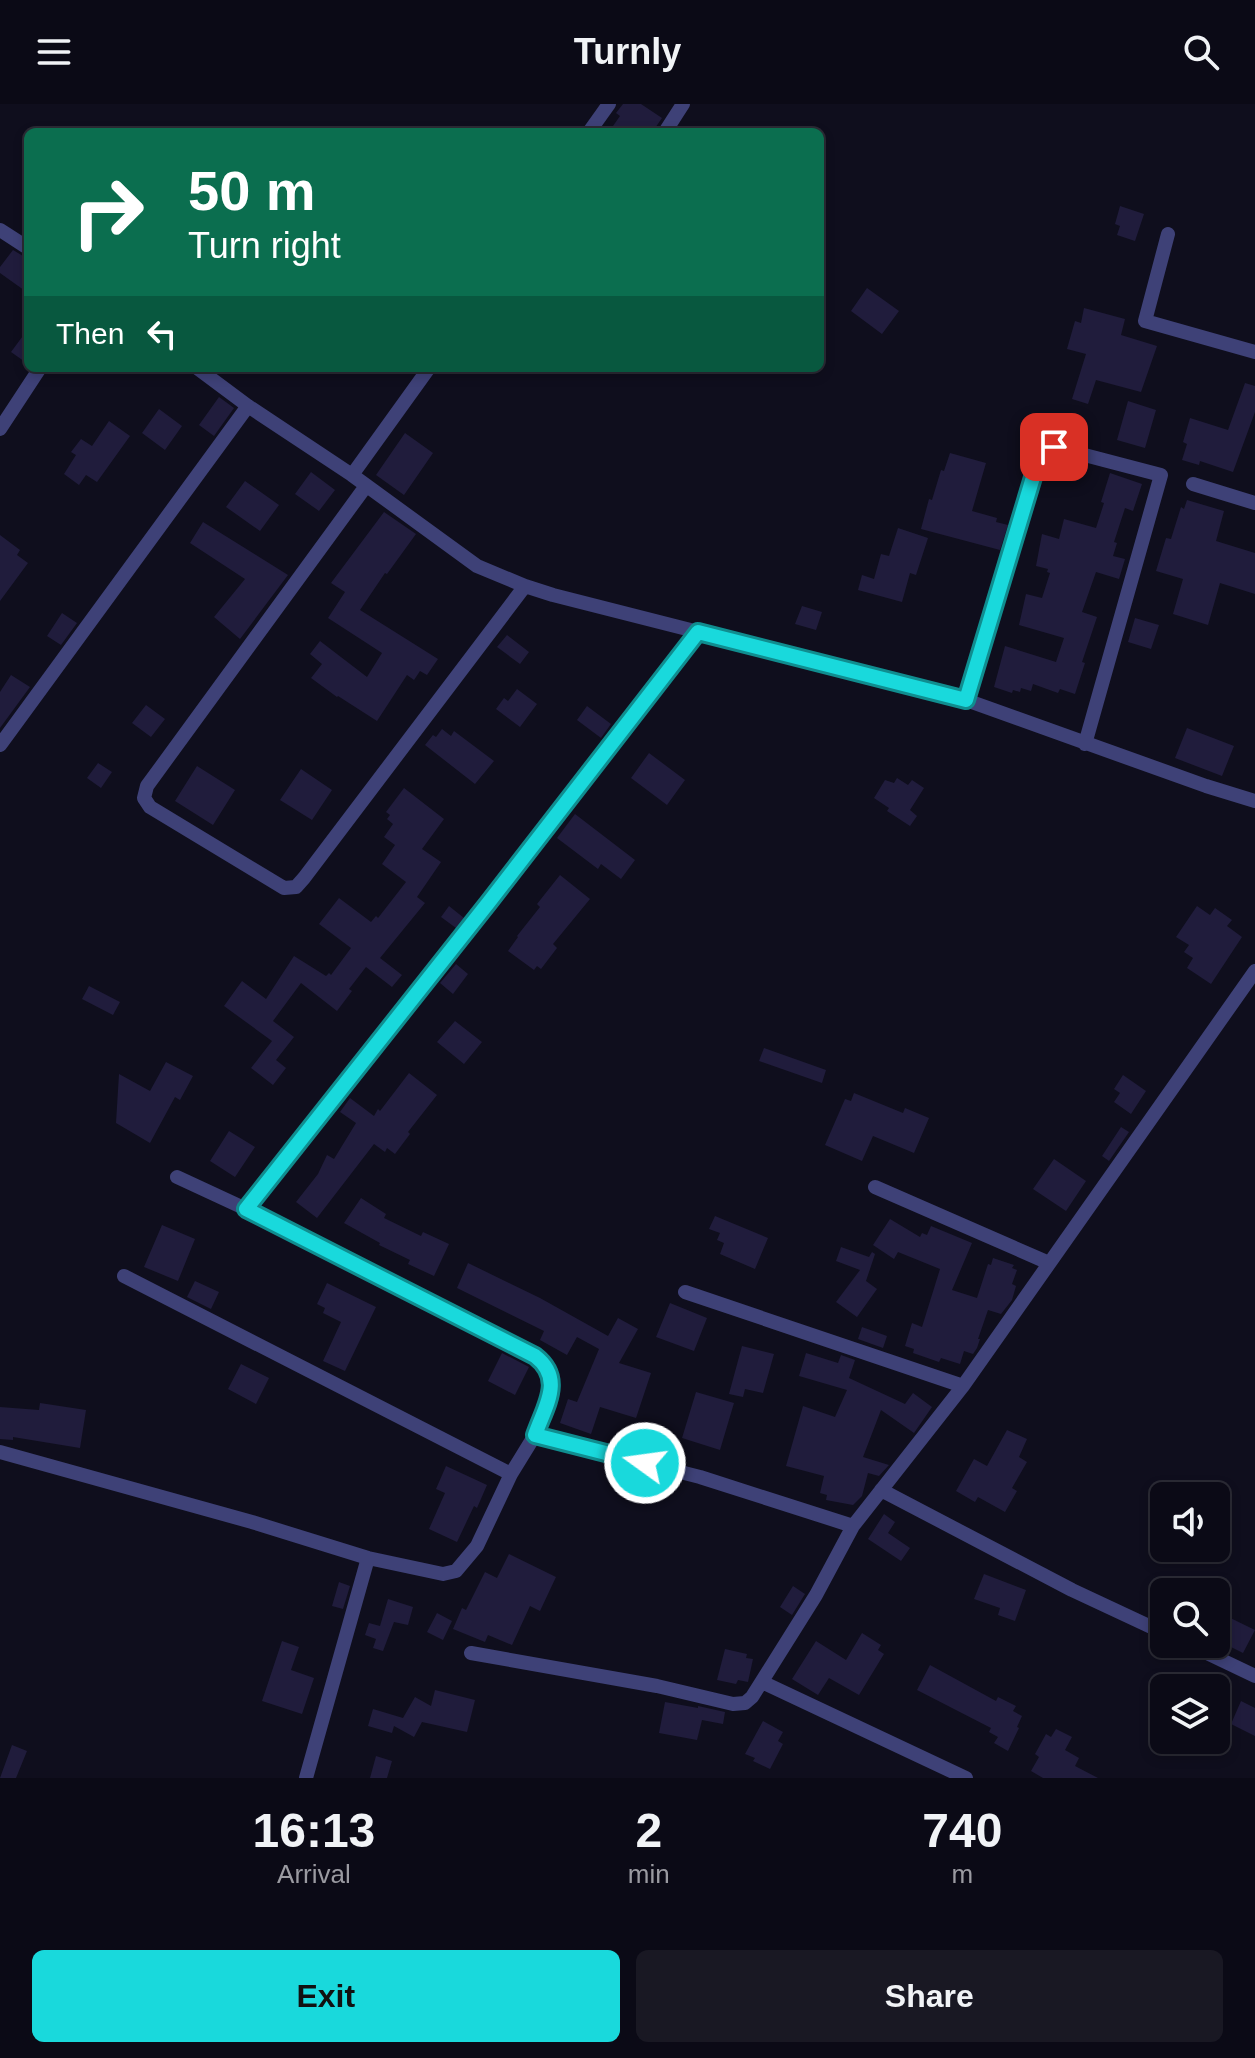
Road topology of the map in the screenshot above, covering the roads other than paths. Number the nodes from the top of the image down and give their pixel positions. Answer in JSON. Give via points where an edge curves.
{"nodes":[{"id":1,"x":609,"y":104,"type":"edge"},
{"id":2,"x":683,"y":104,"type":"edge"},
{"id":3,"x":592,"y":128,"type":"edge"},
{"id":4,"x":668,"y":128,"type":"edge"},
{"id":5,"x":0,"y":230,"type":"edge"},
{"id":6,"x":1168,"y":234,"type":"dead end"},
{"id":7,"x":24,"y":245,"type":"edge"},
{"id":8,"x":1255,"y":352,"type":"edge"},
{"id":9,"x":37,"y":372,"type":"edge"},
{"id":10,"x":202,"y":372,"type":"edge"},
{"id":11,"x":426,"y":372,"type":"edge"},
{"id":12,"x":248,"y":406,"type":"junction"},
{"id":13,"x":0,"y":429,"type":"edge"},
{"id":14,"x":352,"y":475,"type":"junction"},
{"id":15,"x":1193,"y":484,"type":"dead end"},
{"id":16,"x":366,"y":486,"type":"junction"},
{"id":17,"x":1255,"y":503,"type":"edge"},
{"id":18,"x":525,"y":586,"type":"junction"},
{"id":19,"x":698,"y":632,"type":"junction"},
{"id":20,"x":966,"y":700,"type":"junction"},
{"id":21,"x":1085,"y":744,"type":"junction"},
{"id":22,"x":0,"y":745,"type":"edge"},
{"id":23,"x":1255,"y":801,"type":"edge"},
{"id":24,"x":1255,"y":971,"type":"edge"},
{"id":25,"x":177,"y":1177,"type":"dead end"},
{"id":26,"x":875,"y":1187,"type":"dead end"},
{"id":27,"x":246,"y":1209,"type":"junction"},
{"id":28,"x":1049,"y":1263,"type":"junction"},
{"id":29,"x":124,"y":1276,"type":"dead end"},
{"id":30,"x":685,"y":1292,"type":"dead end"},
{"id":31,"x":963,"y":1386,"type":"junction"},
{"id":32,"x":535,"y":1435,"type":"junction"},
{"id":33,"x":0,"y":1452,"type":"edge"},
{"id":34,"x":511,"y":1474,"type":"junction"},
{"id":35,"x":881,"y":1490,"type":"junction"},
{"id":36,"x":853,"y":1526,"type":"junction"},
{"id":37,"x":368,"y":1558,"type":"junction"},
{"id":38,"x":1150,"y":1626,"type":"edge"},
{"id":39,"x":471,"y":1653,"type":"dead end"},
{"id":40,"x":1217,"y":1658,"type":"edge"},
{"id":41,"x":1255,"y":1676,"type":"edge"},
{"id":42,"x":762,"y":1682,"type":"junction"},
{"id":43,"x":306,"y":1778,"type":"edge"},
{"id":44,"x":966,"y":1778,"type":"edge"}],
"edges":[{"from":1,"to":3,"type":"street"},
{"from":2,"to":4,"type":"street"},
{"from":5,"to":7,"type":"street"},
{"from":6,"to":8,"type":"street","via":[[1145,321]]},
{"from":9,"to":13,"type":"street"},
{"from":10,"to":12,"type":"street"},
{"from":11,"to":14,"type":"street"},
{"from":12,"to":14,"type":"street"},
{"from":12,"to":22,"type":"street"},
{"from":14,"to":16,"type":"street"},
{"from":15,"to":17,"type":"street"},
{"from":16,"to":18,"type":"street","via":[[477,566]]},
{"from":16,"to":18,"type":"street","via":[[147,786],[144,798],[150,807],[284,888],[296,887]]},
{"from":18,"to":19,"type":"street"},
{"from":19,"to":20,"type":"street"},
{"from":19,"to":27,"type":"street"},
{"from":20,"to":21,"type":"street"},
{"from":20,"to":21,"type":"street","via":[[1044,453],[1054,447],[1161,475]]},
{"from":21,"to":23,"type":"street"},
{"from":24,"to":28,"type":"street"},
{"from":25,"to":27,"type":"street"},
{"from":26,"to":28,"type":"street"},
{"from":27,"to":32,"type":"street","via":[[545,1363],[551,1392]]},
{"from":28,"to":31,"type":"street"},
{"from":29,"to":34,"type":"street"},
{"from":30,"to":31,"type":"street"},
{"from":31,"to":35,"type":"street"},
{"from":32,"to":34,"type":"street"},
{"from":32,"to":36,"type":"street","via":[[700,1477]]},
{"from":33,"to":37,"type":"street"},
{"from":34,"to":37,"type":"street","via":[[477,1546],[456,1571],[443,1574]]},
{"from":35,"to":36,"type":"street"},
{"from":35,"to":38,"type":"street"},
{"from":36,"to":42,"type":"street"},
{"from":37,"to":43,"type":"street"},
{"from":39,"to":42,"type":"street","via":[[733,1704],[745,1703]]},
{"from":40,"to":41,"type":"street"},
{"from":42,"to":44,"type":"street"}]}
